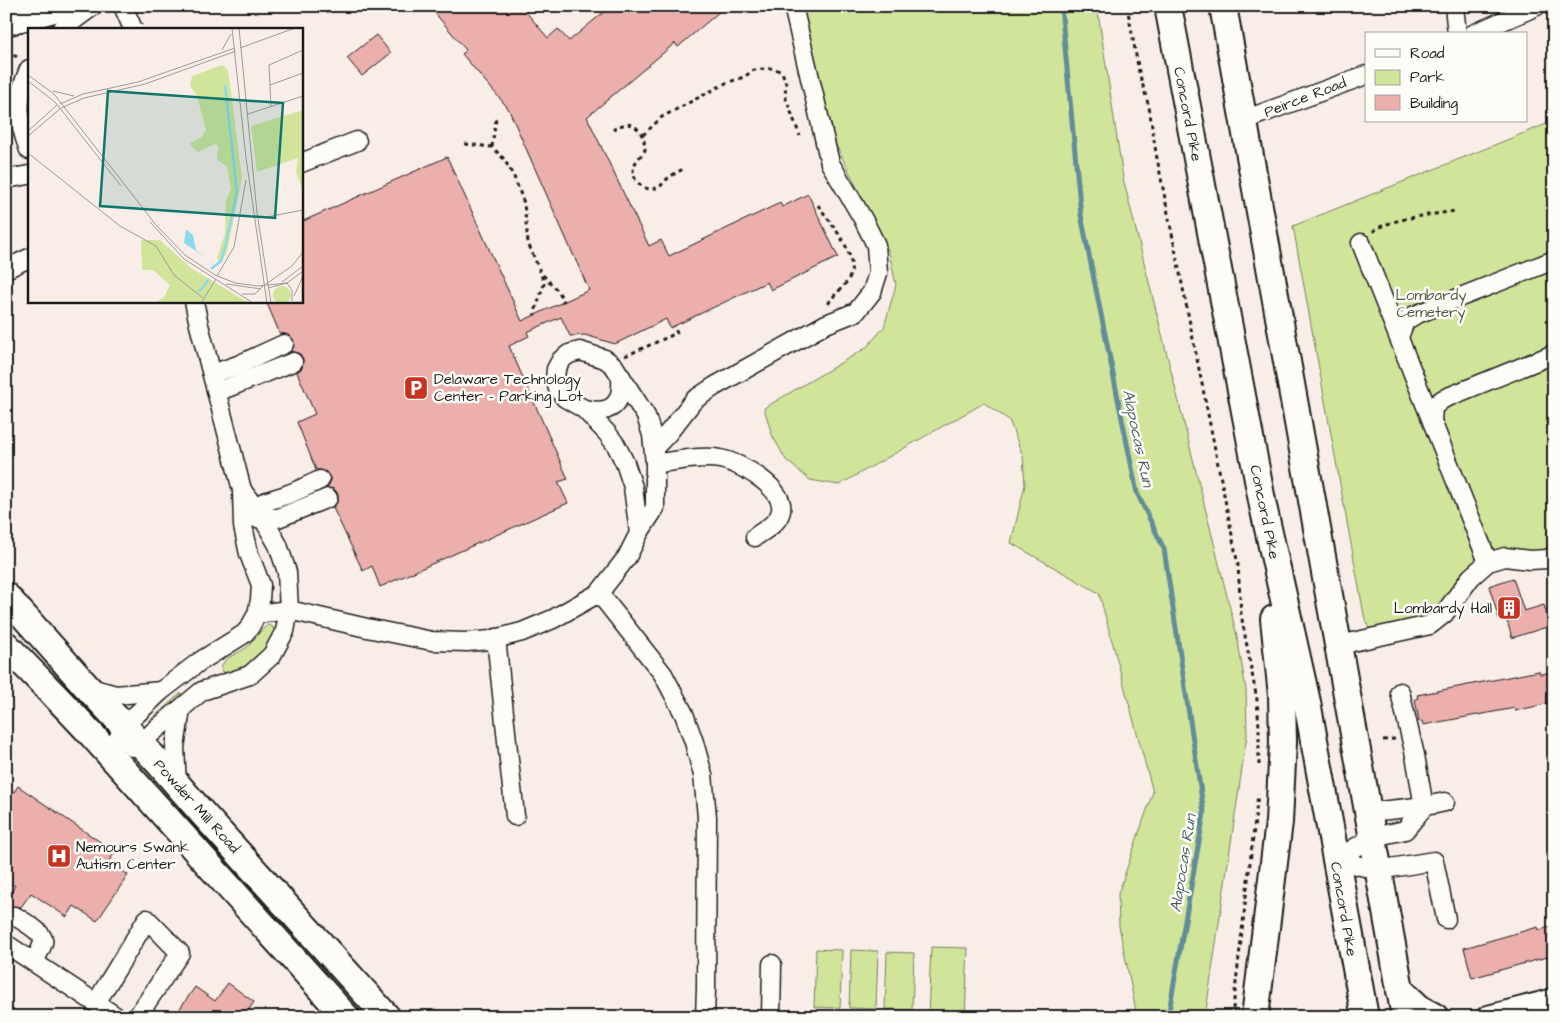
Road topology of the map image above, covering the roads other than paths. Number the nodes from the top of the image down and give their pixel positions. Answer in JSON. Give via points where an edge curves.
{"nodes":[{"id":1,"x":65,"y":6,"type":"edge"},
{"id":2,"x":93,"y":6,"type":"edge"},
{"id":3,"x":123,"y":6,"type":"edge"},
{"id":4,"x":793,"y":6,"type":"edge"},
{"id":5,"x":1168,"y":6,"type":"edge"},
{"id":6,"x":1223,"y":6,"type":"edge"},
{"id":7,"x":1454,"y":6,"type":"edge"},
{"id":8,"x":1537,"y":6,"type":"edge"},
{"id":9,"x":6,"y":22,"type":"edge"},
{"id":10,"x":63,"y":28,"type":"edge"},
{"id":11,"x":133,"y":28,"type":"edge"},
{"id":12,"x":1458,"y":32,"type":"edge"},
{"id":13,"x":1478,"y":32,"type":"edge"},
{"id":14,"x":28,"y":71,"type":"edge"},
{"id":15,"x":1365,"y":74,"type":"edge"},
{"id":16,"x":1244,"y":120,"type":"junction"},
{"id":17,"x":357,"y":141,"type":"dead end"},
{"id":18,"x":28,"y":148,"type":"edge"},
{"id":19,"x":302,"y":163,"type":"edge"},
{"id":20,"x":28,"y":175,"type":"edge"},
{"id":21,"x":6,"y":179,"type":"edge"},
{"id":22,"x":1361,"y":243,"type":"road end"},
{"id":23,"x":28,"y":258,"type":"edge"},
{"id":24,"x":1554,"y":260,"type":"edge"},
{"id":25,"x":6,"y":268,"type":"edge"},
{"id":26,"x":194,"y":302,"type":"edge"},
{"id":27,"x":1399,"y":337,"type":"junction"},
{"id":28,"x":284,"y":344,"type":"dead end"},
{"id":29,"x":1554,"y":354,"type":"edge"},
{"id":30,"x":293,"y":362,"type":"dead end"},
{"id":31,"x":212,"y":374,"type":"junction"},
{"id":32,"x":621,"y":376,"type":"junction"},
{"id":33,"x":217,"y":392,"type":"junction"},
{"id":34,"x":584,"y":409,"type":"junction"},
{"id":35,"x":1432,"y":421,"type":"junction"},
{"id":36,"x":654,"y":455,"type":"junction"},
{"id":37,"x":320,"y":480,"type":"dead end"},
{"id":38,"x":328,"y":498,"type":"dead end"},
{"id":39,"x":1263,"y":506,"type":"junction"},
{"id":40,"x":253,"y":513,"type":"junction"},
{"id":41,"x":639,"y":533,"type":"junction"},
{"id":42,"x":755,"y":537,"type":"dead end"},
{"id":43,"x":1554,"y":556,"type":"edge"},
{"id":44,"x":1488,"y":562,"type":"junction"},
{"id":45,"x":599,"y":593,"type":"junction"},
{"id":46,"x":6,"y":596,"type":"edge"},
{"id":47,"x":289,"y":610,"type":"junction"},
{"id":48,"x":257,"y":614,"type":"junction"},
{"id":49,"x":496,"y":638,"type":"junction"},
{"id":50,"x":6,"y":645,"type":"edge"},
{"id":51,"x":1339,"y":645,"type":"junction"},
{"id":52,"x":87,"y":687,"type":"junction"},
{"id":53,"x":161,"y":690,"type":"junction"},
{"id":54,"x":1400,"y":692,"type":"dead end"},
{"id":55,"x":181,"y":709,"type":"junction"},
{"id":56,"x":132,"y":735,"type":"junction"},
{"id":57,"x":110,"y":756,"type":"junction"},
{"id":58,"x":177,"y":785,"type":"junction"},
{"id":59,"x":1445,"y":802,"type":"dead end"},
{"id":60,"x":1424,"y":807,"type":"junction"},
{"id":61,"x":515,"y":816,"type":"dead end"},
{"id":62,"x":1371,"y":824,"type":"junction"},
{"id":63,"x":1335,"y":860,"type":"junction"},
{"id":64,"x":1378,"y":870,"type":"junction"},
{"id":65,"x":15,"y":916,"type":"dead end"},
{"id":66,"x":1446,"y":919,"type":"dead end"},
{"id":67,"x":6,"y":944,"type":"edge"},
{"id":68,"x":34,"y":962,"type":"junction"},
{"id":69,"x":772,"y":964,"type":"dead end"},
{"id":70,"x":1400,"y":990,"type":"junction"},
{"id":71,"x":1554,"y":1000,"type":"edge"},
{"id":72,"x":96,"y":1003,"type":"junction"},
{"id":73,"x":117,"y":1017,"type":"edge"},
{"id":74,"x":137,"y":1017,"type":"edge"},
{"id":75,"x":346,"y":1017,"type":"edge"},
{"id":76,"x":387,"y":1017,"type":"edge"},
{"id":77,"x":705,"y":1017,"type":"edge"},
{"id":78,"x":771,"y":1017,"type":"edge"},
{"id":79,"x":1255,"y":1017,"type":"edge"},
{"id":80,"x":1365,"y":1017,"type":"edge"},
{"id":81,"x":1405,"y":1017,"type":"edge"},
{"id":82,"x":1435,"y":1017,"type":"edge"},
{"id":83,"x":1488,"y":1017,"type":"edge"}],
"edges":[{"from":1,"to":9,"type":"highway"},
{"from":2,"to":10,"type":"street"},
{"from":3,"to":11,"type":"street","bridge":true},
{"from":4,"to":36,"type":"street","via":[[830,163],[876,245],[878,272],[872,292],[856,312],[826,324],[694,400]]},
{"from":5,"to":39,"type":"highway","name":"Concord Pike"},
{"from":6,"to":16,"type":"highway"},
{"from":7,"to":12,"type":"street"},
{"from":8,"to":13,"type":"street"},
{"from":14,"to":18,"type":"street","via":[[20,90],[20,110],[21,130]]},
{"from":15,"to":16,"type":"street","name":"Peirce Road"},
{"from":16,"to":51,"type":"highway"},
{"from":17,"to":19,"type":"street"},
{"from":20,"to":21,"type":"street"},
{"from":22,"to":27,"type":"street"},
{"from":23,"to":25,"type":"street"},
{"from":24,"to":27,"type":"street","via":[[1414,315],[1405,321]]},
{"from":26,"to":31,"type":"street"},
{"from":27,"to":35,"type":"street"},
{"from":28,"to":31,"type":"street"},
{"from":29,"to":35,"type":"street","via":[[1443,399],[1433,407]]},
{"from":30,"to":33,"type":"street"},
{"from":31,"to":33,"type":"street"},
{"from":32,"to":34,"type":"street","via":[[620,398],[614,406],[596,412]]},
{"from":32,"to":34,"type":"street","via":[[605,359],[592,354],[580,351],[561,360],[556,369],[558,389],[565,398]]},
{"from":32,"to":36,"type":"street","via":[[646,416]]},
{"from":33,"to":40,"type":"street","via":[[242,490]]},
{"from":34,"to":41,"type":"street","via":[[607,432],[625,463],[633,487]]},
{"from":35,"to":44,"type":"street"},
{"from":36,"to":41,"type":"street","via":[[655,508]]},
{"from":36,"to":42,"type":"street","via":[[674,462],[695,458],[721,459],[743,466],[760,478],[780,500],[782,512],[776,522]]},
{"from":37,"to":40,"type":"street","via":[[267,500]]},
{"from":38,"to":40,"type":"street","via":[[278,518]]},
{"from":39,"to":63,"type":"highway","name":"Concord Pike","via":[[1307,702]]},
{"from":39,"to":79,"type":"highway","via":[[1282,696],[1283,742],[1279,822]]},
{"from":40,"to":47,"type":"street","via":[[278,545],[287,572]]},
{"from":40,"to":48,"type":"street","via":[[243,526],[249,554],[261,584]]},
{"from":41,"to":45,"type":"street","via":[[627,557]]},
{"from":43,"to":44,"type":"street","via":[[1530,560],[1504,557]]},
{"from":44,"to":51,"type":"street","via":[[1471,578],[1444,614],[1430,625]]},
{"from":45,"to":49,"type":"street","via":[[553,619],[522,632]]},
{"from":45,"to":77,"type":"street","via":[[663,674],[684,714],[703,775],[707,817]]},
{"from":46,"to":52,"type":"highway","name":"Powder Mill Road"},
{"from":47,"to":48,"type":"street"},
{"from":47,"to":49,"type":"street","via":[[432,641],[467,642]]},
{"from":47,"to":55,"type":"street","via":[[285,631],[267,660],[250,675],[202,691]]},
{"from":48,"to":53,"type":"street","via":[[244,634]]},
{"from":49,"to":61,"type":"street"},
{"from":50,"to":57,"type":"highway","name":"Powder Mill Road"},
{"from":51,"to":62,"type":"highway"},
{"from":52,"to":53,"type":"street","via":[[116,695]]},
{"from":52,"to":56,"type":"highway","name":"Powder Mill Road"},
{"from":53,"to":56,"type":"street"},
{"from":54,"to":60,"type":"street"},
{"from":55,"to":56,"type":"street","via":[[153,732]]},
{"from":55,"to":58,"type":"street","via":[[175,746]]},
{"from":56,"to":57,"type":"street"},
{"from":56,"to":58,"type":"highway","name":"Powder Mill Road"},
{"from":57,"to":75,"type":"highway","name":"Powder Mill Road"},
{"from":58,"to":76,"type":"highway","name":"Powder Mill Road"},
{"from":59,"to":60,"type":"street"},
{"from":60,"to":62,"type":"street"},
{"from":60,"to":62,"type":"street","via":[[1405,830]]},
{"from":62,"to":63,"type":"street"},
{"from":62,"to":64,"type":"highway"},
{"from":63,"to":64,"type":"street"},
{"from":63,"to":80,"type":"highway","name":"Concord Pike"},
{"from":64,"to":66,"type":"street","via":[[1434,862]]},
{"from":64,"to":70,"type":"highway"},
{"from":65,"to":68,"type":"street","via":[[43,938]]},
{"from":67,"to":68,"type":"street"},
{"from":68,"to":72,"type":"street"},
{"from":69,"to":78,"type":"street"},
{"from":70,"to":81,"type":"highway"},
{"from":70,"to":82,"type":"highway","via":[[1419,1008]]},
{"from":71,"to":83,"type":"main road"},
{"from":72,"to":73,"type":"street"},
{"from":72,"to":74,"type":"street","via":[[147,919],[180,953]]}]}
